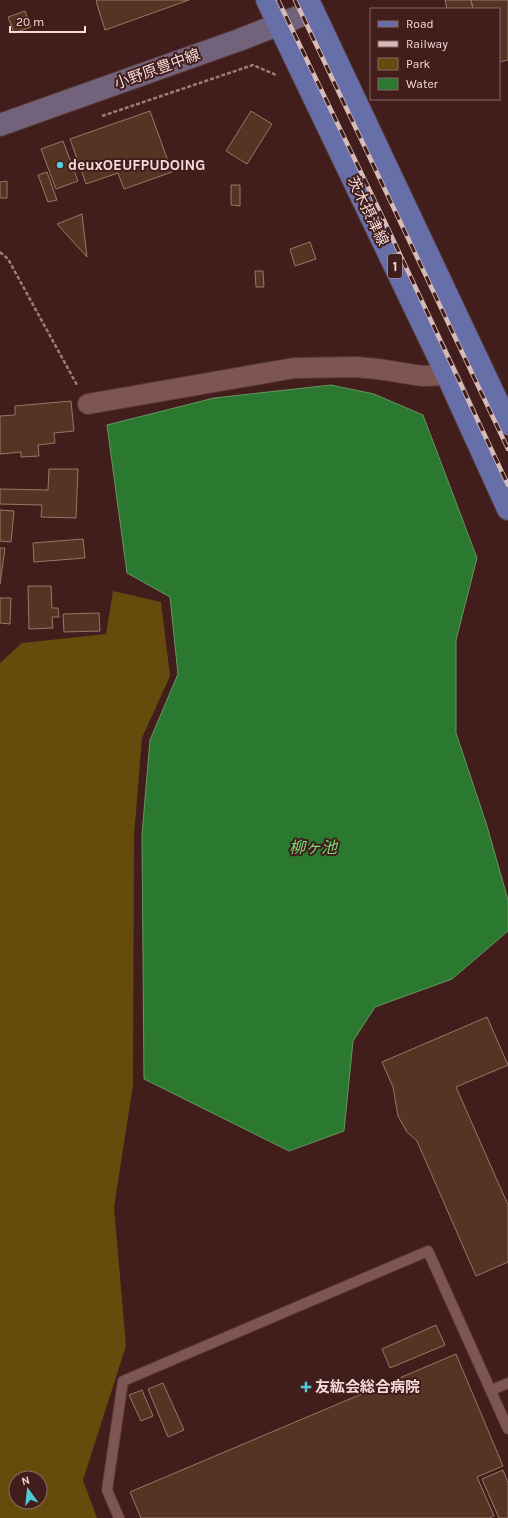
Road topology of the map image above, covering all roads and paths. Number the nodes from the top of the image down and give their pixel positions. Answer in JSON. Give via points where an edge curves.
{"nodes":[{"id":1,"x":267,"y":0,"type":"edge"},
{"id":2,"x":310,"y":6,"type":"edge"},
{"id":3,"x":278,"y":25,"type":"junction"},
{"id":4,"x":277,"y":75,"type":"dead end"},
{"id":5,"x":97,"y":118,"type":"dead end"},
{"id":6,"x":0,"y":125,"type":"edge"},
{"id":7,"x":0,"y":252,"type":"edge"},
{"id":8,"x":447,"y":375,"type":"junction"},
{"id":9,"x":88,"y":404,"type":"joint"},
{"id":10,"x":508,"y":424,"type":"edge"},
{"id":11,"x":508,"y":509,"type":"edge"},
{"id":12,"x":508,"y":1383,"type":"edge"},
{"id":13,"x":492,"y":1390,"type":"junction"},
{"id":14,"x":508,"y":1428,"type":"edge"},
{"id":15,"x":119,"y":1518,"type":"edge"}],
"edges":[{"from":1,"to":3,"type":"main road","name":"茨木摂津線","number":"1"},
{"from":2,"to":3,"type":"street","name":"小野原豊中線"},
{"from":2,"to":10,"type":"main road"},
{"from":3,"to":6,"type":"street","name":"小野原豊中線"},
{"from":3,"to":8,"type":"main road","name":"茨木摂津線","number":"1"},
{"from":4,"to":5,"type":"path","via":[[253,65]]},
{"from":7,"to":9,"type":"path","via":[[8,259]]},
{"from":8,"to":9,"type":"street","via":[[422,376],[356,367],[294,368]]},
{"from":8,"to":11,"type":"main road","name":"茨木摂津線","number":"1"},
{"from":12,"to":13,"type":"lane"},
{"from":13,"to":14,"type":"lane"},
{"from":13,"to":15,"type":"lane","via":[[428,1251],[123,1381],[107,1490]]}]}
